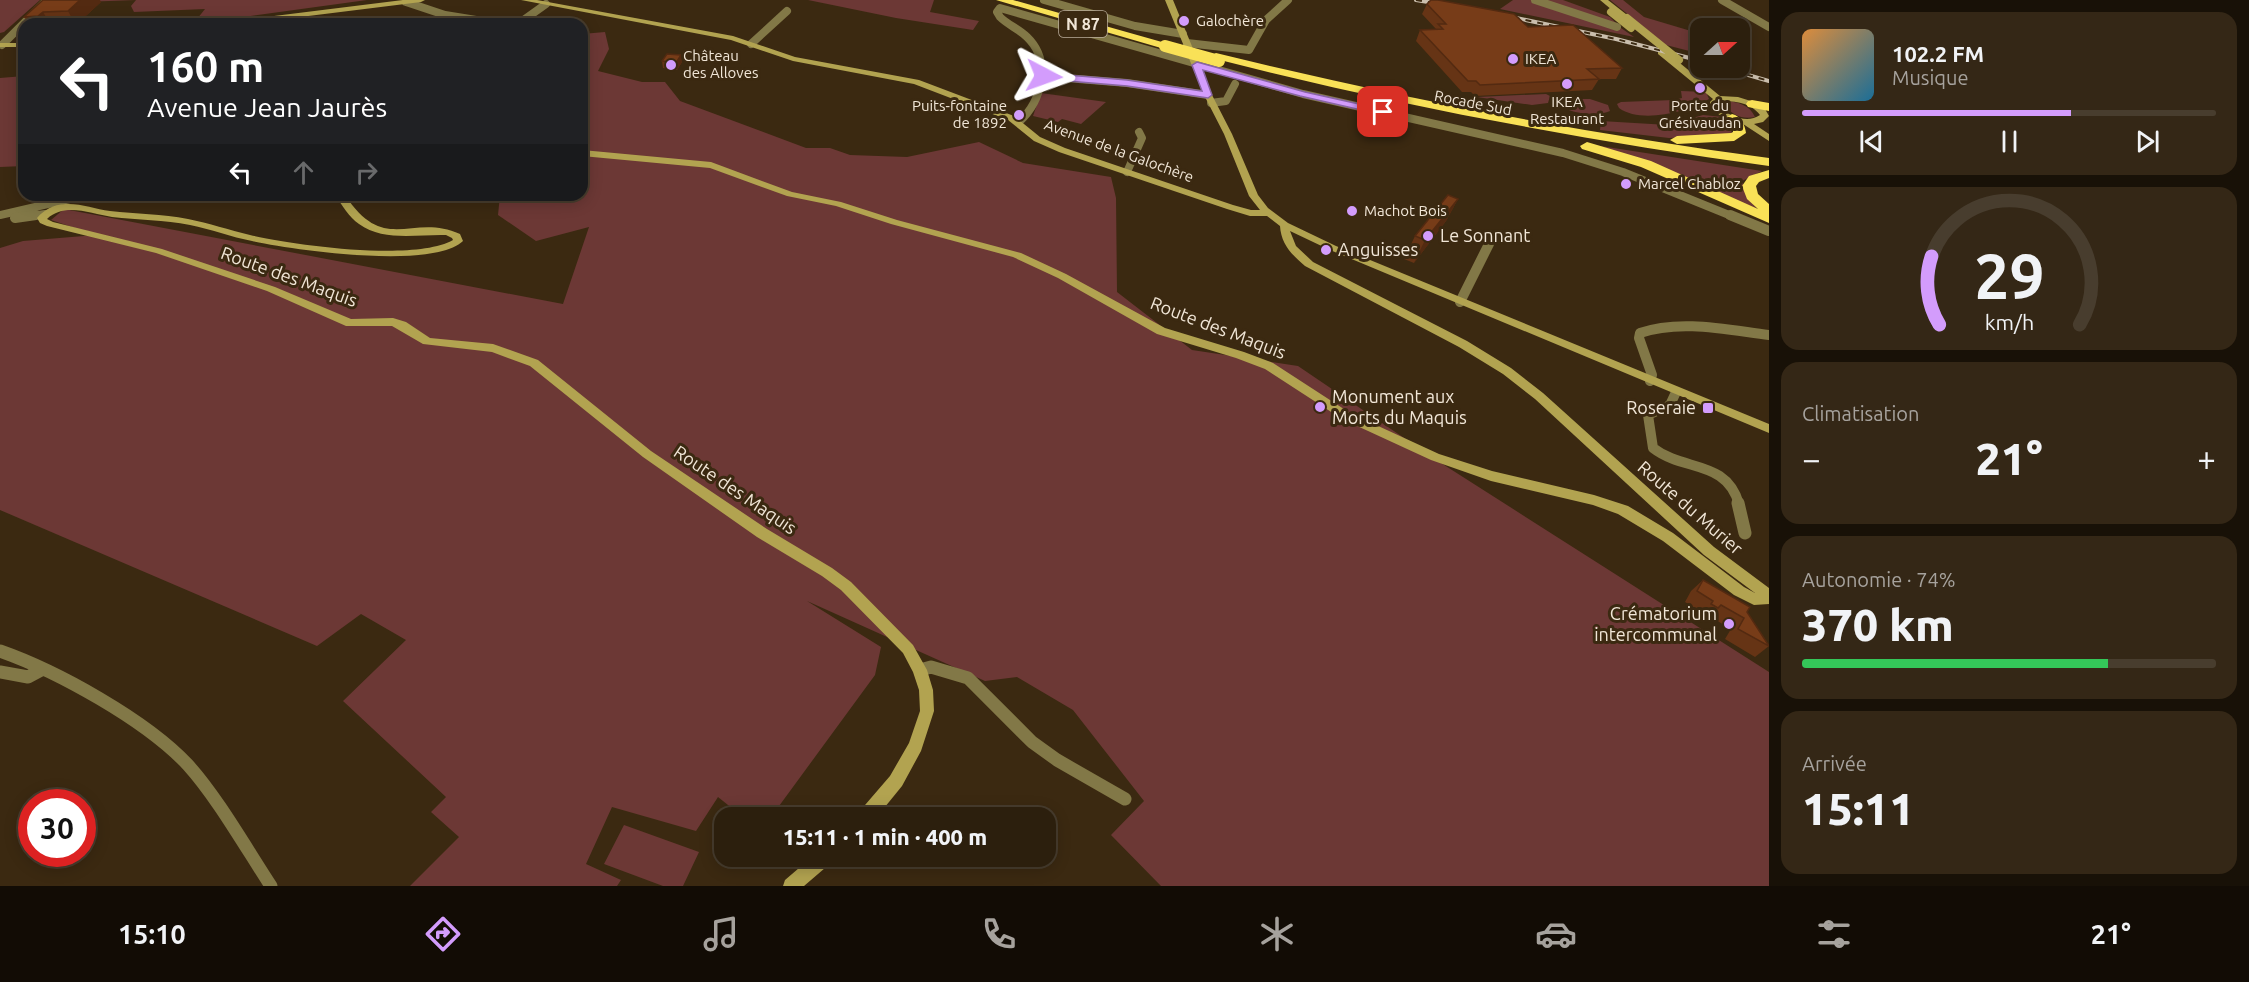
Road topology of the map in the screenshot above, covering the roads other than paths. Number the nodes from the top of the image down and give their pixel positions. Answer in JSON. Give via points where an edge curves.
{"nodes":[{"id":1,"x":47,"y":0,"type":"edge"},
{"id":2,"x":421,"y":0,"type":"edge"},
{"id":3,"x":525,"y":0,"type":"edge"},
{"id":4,"x":1017,"y":0,"type":"edge"},
{"id":5,"x":1044,"y":0,"type":"edge"},
{"id":6,"x":1170,"y":0,"type":"edge"},
{"id":7,"x":1288,"y":0,"type":"edge"},
{"id":8,"x":1535,"y":0,"type":"edge"},
{"id":9,"x":1596,"y":0,"type":"edge"},
{"id":10,"x":1604,"y":0,"type":"edge"},
{"id":11,"x":1722,"y":0,"type":"edge"},
{"id":12,"x":395,"y":1,"type":"edge"},
{"id":13,"x":406,"y":2,"type":"junction"},
{"id":14,"x":542,"y":2,"type":"edge"},
{"id":15,"x":1000,"y":4,"type":"edge"},
{"id":16,"x":787,"y":11,"type":"dead end"},
{"id":17,"x":29,"y":18,"type":"edge"},
{"id":18,"x":269,"y":18,"type":"edge"},
{"id":19,"x":464,"y":18,"type":"edge"},
{"id":20,"x":525,"y":18,"type":"edge"},
{"id":21,"x":1617,"y":27,"type":"dead end"},
{"id":22,"x":1769,"y":27,"type":"edge"},
{"id":23,"x":18,"y":28,"type":"edge"},
{"id":24,"x":1185,"y":39,"type":"junction"},
{"id":25,"x":751,"y":44,"type":"junction"},
{"id":26,"x":1164,"y":44,"type":"junction"},
{"id":27,"x":1,"y":45,"type":"edge"},
{"id":28,"x":18,"y":45,"type":"edge"},
{"id":29,"x":1217,"y":58,"type":"junction"},
{"id":30,"x":1197,"y":65,"type":"junction"},
{"id":31,"x":1042,"y":76,"type":"junction"},
{"id":32,"x":1235,"y":84,"type":"dead end"},
{"id":33,"x":1210,"y":99,"type":"junction"},
{"id":34,"x":1718,"y":99,"type":"junction"},
{"id":35,"x":1734,"y":99,"type":"junction"},
{"id":36,"x":1752,"y":104,"type":"joint"},
{"id":37,"x":1767,"y":118,"type":"edge"},
{"id":38,"x":1738,"y":119,"type":"junction"},
{"id":39,"x":1018,"y":122,"type":"junction"},
{"id":40,"x":1527,"y":125,"type":"junction"},
{"id":41,"x":1509,"y":127,"type":"junction"},
{"id":42,"x":1139,"y":132,"type":"dead end"},
{"id":43,"x":1769,"y":138,"type":"edge"},
{"id":44,"x":588,"y":154,"type":"edge"},
{"id":45,"x":1769,"y":162,"type":"edge"},
{"id":46,"x":1769,"y":167,"type":"edge"},
{"id":47,"x":1127,"y":172,"type":"junction"},
{"id":48,"x":1769,"y":174,"type":"edge"},
{"id":49,"x":1257,"y":200,"type":"junction"},
{"id":50,"x":61,"y":201,"type":"edge"},
{"id":51,"x":344,"y":201,"type":"edge"},
{"id":52,"x":1240,"y":210,"type":"junction"},
{"id":53,"x":1769,"y":211,"type":"edge"},
{"id":54,"x":1269,"y":213,"type":"junction"},
{"id":55,"x":45,"y":214,"type":"junction"},
{"id":56,"x":0,"y":215,"type":"edge"},
{"id":57,"x":1769,"y":219,"type":"edge"},
{"id":58,"x":0,"y":222,"type":"edge"},
{"id":59,"x":1285,"y":225,"type":"junction"},
{"id":60,"x":1769,"y":231,"type":"edge"},
{"id":61,"x":1303,"y":235,"type":"junction"},
{"id":62,"x":1290,"y":244,"type":"junction"},
{"id":63,"x":1489,"y":244,"type":"dead end"},
{"id":64,"x":1460,"y":302,"type":"junction"},
{"id":65,"x":1769,"y":335,"type":"edge"},
{"id":66,"x":1650,"y":381,"type":"junction"},
{"id":67,"x":1676,"y":392,"type":"junction"},
{"id":68,"x":1769,"y":430,"type":"edge"},
{"id":69,"x":1451,"y":463,"type":"joint"},
{"id":70,"x":1745,"y":533,"type":"dead end"},
{"id":71,"x":1767,"y":597,"type":"edge"},
{"id":72,"x":0,"y":651,"type":"edge"},
{"id":73,"x":43,"y":669,"type":"junction"},
{"id":74,"x":920,"y":670,"type":"junction"},
{"id":75,"x":0,"y":672,"type":"edge"},
{"id":76,"x":1125,"y":799,"type":"dead end"},
{"id":77,"x":874,"y":807,"type":"edge"},
{"id":78,"x":813,"y":867,"type":"edge"},
{"id":79,"x":271,"y":886,"type":"edge"},
{"id":80,"x":791,"y":886,"type":"edge"}],
"edges":[{"from":1,"to":17,"type":"street"},
{"from":2,"to":13,"type":"street"},
{"from":3,"to":14,"type":"street","name":"Avenue de la Galochère"},
{"from":4,"to":26,"type":"highway","name":"Rocade Sud","number":"N 87"},
{"from":5,"to":24,"type":"street"},
{"from":6,"to":24,"type":"street"},
{"from":7,"to":24,"type":"street","via":[[1266,20],[1249,50]]},
{"from":8,"to":21,"type":"street"},
{"from":9,"to":34,"type":"street","bridge":true},
{"from":10,"to":35,"type":"street","bridge":true},
{"from":11,"to":22,"type":"street"},
{"from":12,"to":13,"type":"street"},
{"from":12,"to":18,"type":"street"},
{"from":13,"to":19,"type":"street"},
{"from":14,"to":20,"type":"street"},
{"from":14,"to":25,"type":"street","name":"Avenue de la Galochère"},
{"from":15,"to":26,"type":"highway","name":"Rocade Sud","number":"N 87"},
{"from":15,"to":30,"type":"street"},
{"from":15,"to":31,"type":"street","via":[[997,12],[1003,20],[1035,46]]},
{"from":16,"to":25,"type":"street"},
{"from":23,"to":27,"type":"street"},
{"from":24,"to":30,"type":"street"},
{"from":25,"to":39,"type":"street","name":"Avenue de la Galochère","via":[[793,59],[926,85]]},
{"from":26,"to":29,"type":"highway","name":"Rocade Sud","number":"N 87","bridge":true},
{"from":27,"to":28,"type":"street"},
{"from":29,"to":40,"type":"highway","name":"Rocade Sud","number":"N 87"},
{"from":29,"to":41,"type":"highway","name":"Rocade Sud","number":"N 87","via":[[1384,102]]},
{"from":30,"to":33,"type":"street"},
{"from":30,"to":60,"type":"street","via":[[1303,94],[1563,153],[1623,172]]},
{"from":31,"to":33,"type":"street","via":[[1127,83]]},
{"from":31,"to":39,"type":"street","via":[[1033,107]]},
{"from":32,"to":33,"type":"street","via":[[1226,100]]},
{"from":33,"to":49,"type":"street"},
{"from":34,"to":35,"type":"street"},
{"from":34,"to":38,"type":"street","via":[[1713,102],[1714,108]]},
{"from":35,"to":36,"type":"street"},
{"from":36,"to":37,"type":"highway"},
{"from":37,"to":38,"type":"street"},
{"from":38,"to":40,"type":"highway","via":[[1740,133],[1731,139],[1717,140],[1642,138]]},
{"from":38,"to":43,"type":"street"},
{"from":39,"to":47,"type":"street","name":"Avenue de la Galochère","via":[[1044,142]]},
{"from":40,"to":45,"type":"highway","name":"Rocade Sud","number":"N 87"},
{"from":41,"to":46,"type":"highway","name":"Rocade Sud","number":"N 87"},
{"from":41,"to":57,"type":"highway","via":[[1633,160]]},
{"from":42,"to":47,"type":"street","via":[[1142,138]]},
{"from":44,"to":69,"type":"street","name":"Route des Maquis","via":[[711,165],[790,194],[1000,249],[1052,271],[1161,331],[1269,366],[1346,416]]},
{"from":47,"to":52,"type":"street","name":"Avenue de la Galochère"},
{"from":48,"to":53,"type":"highway","via":[[1754,179],[1749,186],[1752,196]]},
{"from":49,"to":52,"type":"street","via":[[1252,208]]},
{"from":49,"to":54,"type":"street"},
{"from":50,"to":56,"type":"street"},
{"from":51,"to":55,"type":"street","name":"Route des Maquis","via":[[356,218],[375,231],[448,232],[457,236],[458,241],[441,251],[381,252],[263,241],[190,222],[72,207]]},
{"from":52,"to":54,"type":"street","name":"Avenue de la Galochère"},
{"from":54,"to":59,"type":"street"},
{"from":55,"to":58,"type":"street"},
{"from":55,"to":74,"type":"street","name":"Route des Maquis","via":[[43,220],[50,224],[159,251],[271,289],[350,323],[393,322],[427,341],[493,348],[534,363],[647,454],[846,586],[908,649]]},
{"from":59,"to":61,"type":"street"},
{"from":59,"to":62,"type":"street"},
{"from":61,"to":62,"type":"street"},
{"from":61,"to":64,"type":"street"},
{"from":62,"to":71,"type":"street","name":"Route du Murier","via":[[1316,268],[1488,358],[1539,396],[1709,551]]},
{"from":63,"to":64,"type":"street"},
{"from":64,"to":66,"type":"street"},
{"from":65,"to":66,"type":"street","via":[[1644,330],[1639,338],[1652,375]]},
{"from":66,"to":67,"type":"street"},
{"from":67,"to":68,"type":"street"},
{"from":67,"to":70,"type":"street","via":[[1670,405],[1648,416],[1653,448],[1672,461],[1704,469],[1728,482],[1734,489]]},
{"from":69,"to":71,"type":"street","name":"Route du Murier","via":[[1623,510],[1668,537],[1746,596],[1760,600]]},
{"from":72,"to":73,"type":"street"},
{"from":73,"to":75,"type":"street","via":[[25,679]]},
{"from":73,"to":79,"type":"street","via":[[125,715],[187,764]]},
{"from":74,"to":76,"type":"street","via":[[931,667],[968,678],[1032,742]]},
{"from":74,"to":77,"type":"street","name":"Route des Maquis","via":[[927,711],[916,746],[896,781]]},
{"from":78,"to":80,"type":"street"}]}
